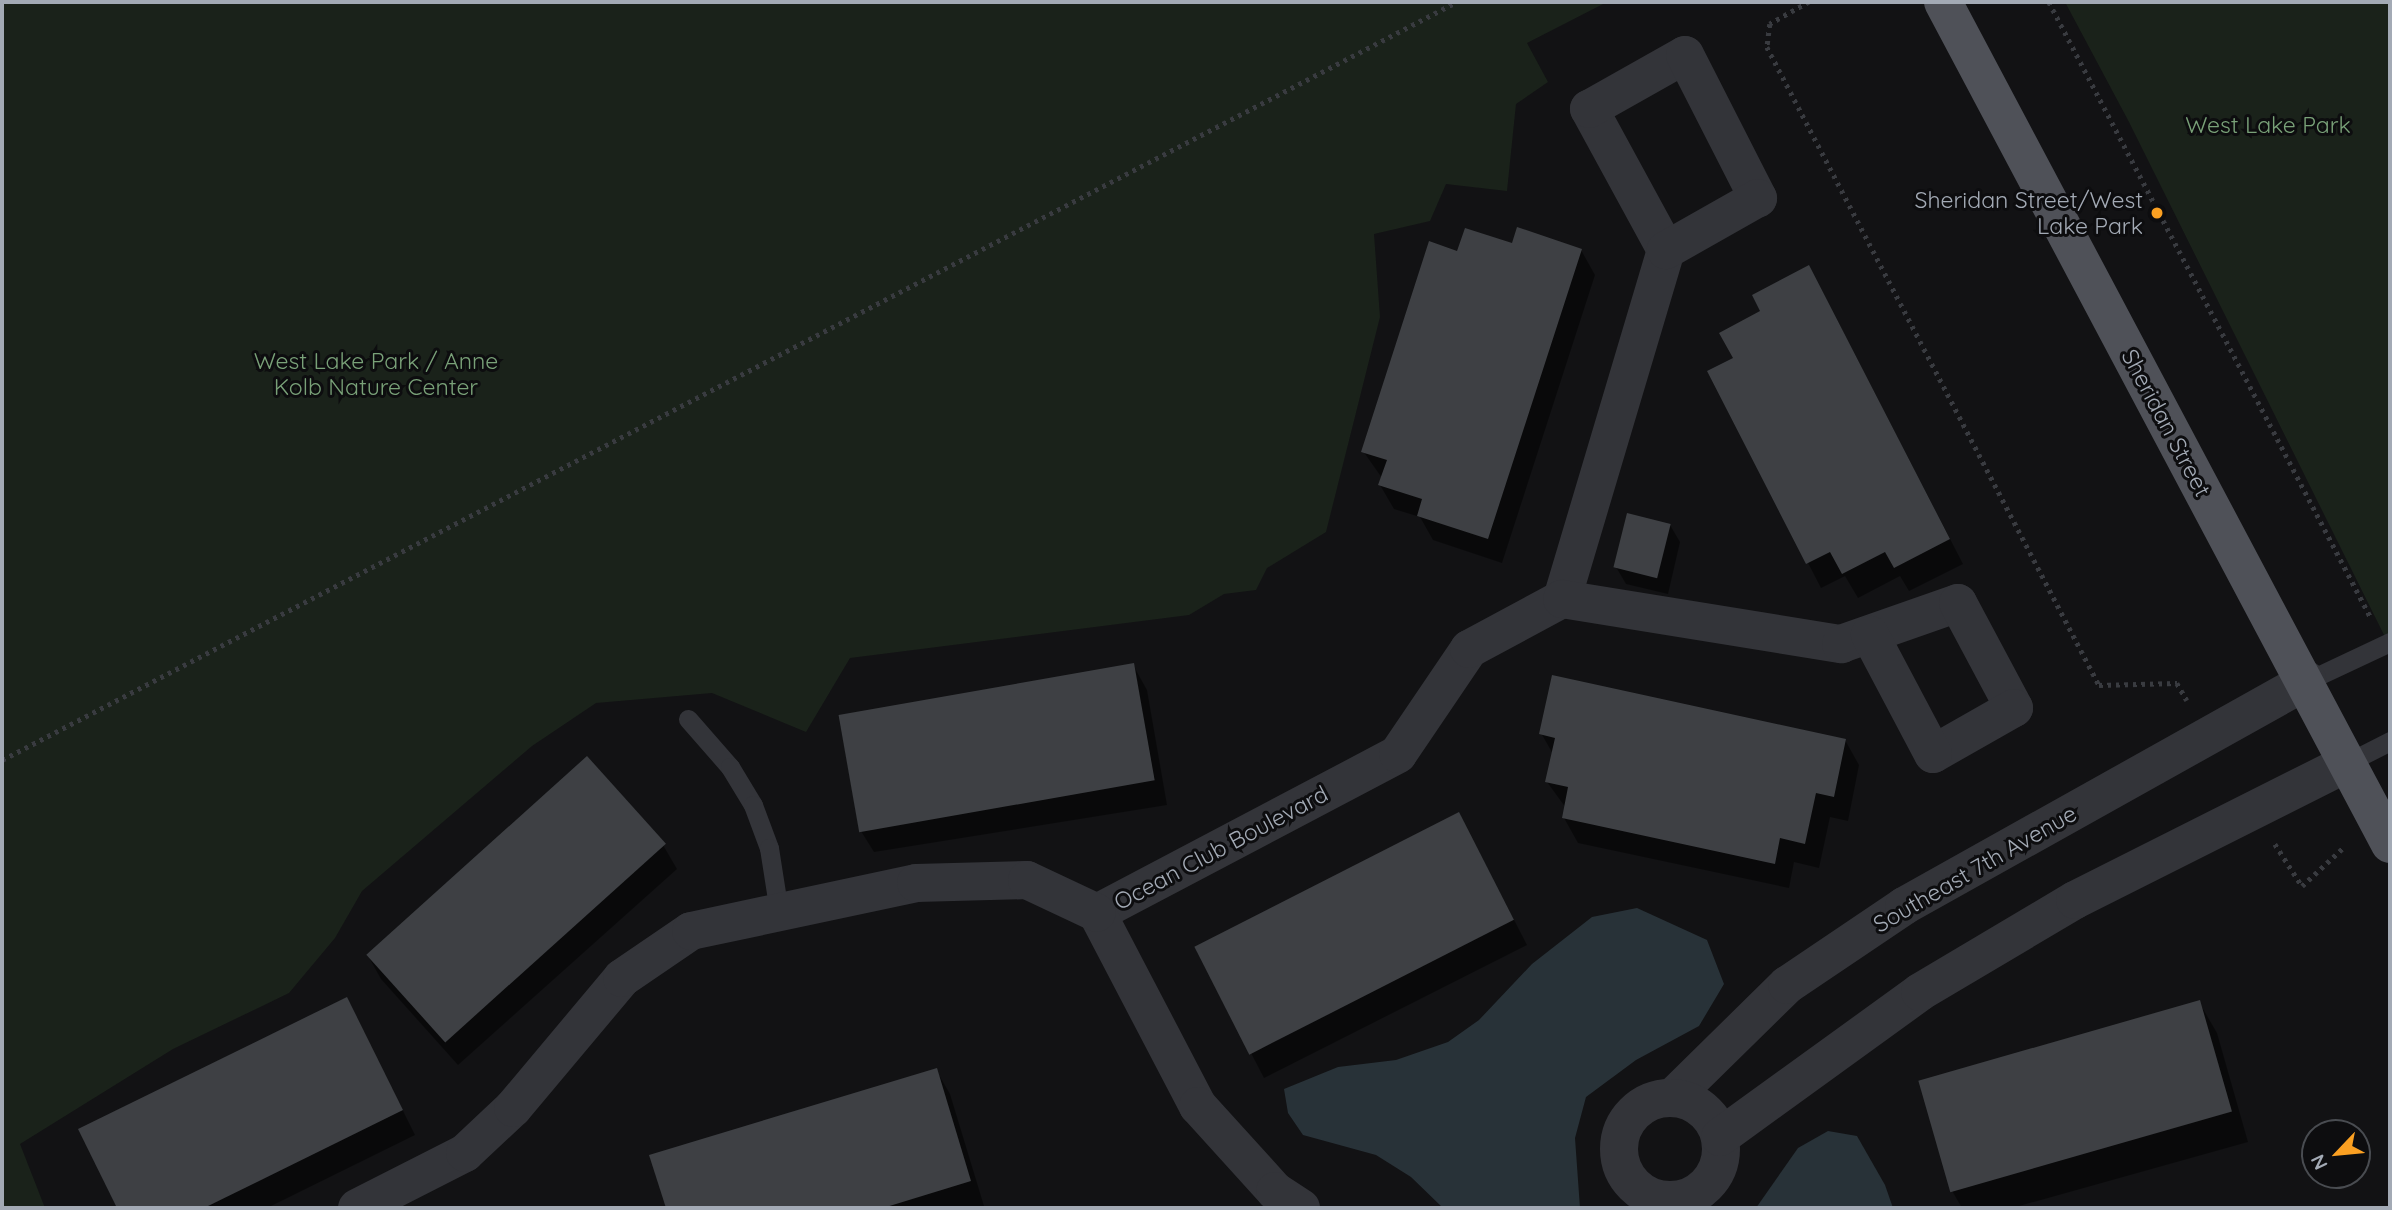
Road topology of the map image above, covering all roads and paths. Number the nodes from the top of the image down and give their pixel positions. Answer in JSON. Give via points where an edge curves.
{"nodes":[{"id":1,"x":1456,"y":2,"type":"edge"},
{"id":2,"x":1809,"y":2,"type":"edge"},
{"id":3,"x":1943,"y":2,"type":"edge"},
{"id":4,"x":2049,"y":2,"type":"edge"},
{"id":5,"x":1666,"y":250,"type":"junction"},
{"id":6,"x":1562,"y":599,"type":"junction"},
{"id":7,"x":1870,"y":635,"type":"dead end"},
{"id":8,"x":2388,"y":643,"type":"edge"},
{"id":9,"x":2307,"y":681,"type":"junction"},
{"id":10,"x":688,"y":719,"type":"dead end"},
{"id":11,"x":2208,"y":735,"type":"junction"},
{"id":12,"x":2390,"y":741,"type":"edge"},
{"id":13,"x":2,"y":760,"type":"edge"},
{"id":14,"x":2347,"y":763,"type":"junction"},
{"id":15,"x":2255,"y":812,"type":"junction"},
{"id":16,"x":2390,"y":844,"type":"edge"},
{"id":17,"x":2302,"y":886,"type":"dead end"},
{"id":18,"x":779,"y":912,"type":"junction"},
{"id":19,"x":1097,"y":913,"type":"junction"},
{"id":20,"x":1673,"y":1097,"type":"junction"},
{"id":21,"x":1720,"y":1136,"type":"junction"},
{"id":22,"x":1634,"y":1199,"type":"edge"},
{"id":23,"x":1688,"y":1202,"type":"edge"},
{"id":24,"x":357,"y":1208,"type":"edge"},
{"id":25,"x":1301,"y":1208,"type":"edge"}],
"edges":[{"from":1,"to":13,"type":"path"},
{"from":2,"to":11,"type":"path","via":[[1770,24],[1767,47],[2099,685],[2177,683]]},
{"from":3,"to":9,"type":"main road","name":"Sheridan Street"},
{"from":4,"to":8,"type":"path","via":[[2257,407]]},
{"from":5,"to":5,"type":"street","via":[[1589,109],[1685,55],[1758,198]]},
{"from":5,"to":6,"type":"street"},
{"from":6,"to":7,"type":"street","via":[[1841,644]]},
{"from":6,"to":19,"type":"street","name":"Ocean Club Boulevard","via":[[1469,649],[1398,754]]},
{"from":8,"to":9,"type":"lane"},
{"from":9,"to":11,"type":"street","name":"Southeast 7th Avenue"},
{"from":9,"to":14,"type":"main road","name":"Sheridan Street"},
{"from":10,"to":18,"type":"lane","via":[[730,767],[753,805],[769,848]]},
{"from":11,"to":20,"type":"street","name":"Southeast 7th Avenue","via":[[1893,913],[1787,985]]},
{"from":12,"to":14,"type":"lane"},
{"from":14,"to":15,"type":"street"},
{"from":14,"to":16,"type":"main road","name":"Sheridan Street"},
{"from":15,"to":17,"type":"path"},
{"from":15,"to":21,"type":"street","via":[[2075,900],[1920,992]]},
{"from":18,"to":19,"type":"street","name":"Ocean Club Boulevard","via":[[916,883],[1027,880]]},
{"from":18,"to":24,"type":"street","name":"Ocean Club Boulevard","via":[[691,931],[622,978],[513,1108],[465,1153]]},
{"from":19,"to":25,"type":"street","via":[[1198,1106],[1275,1191]]},
{"from":20,"to":21,"type":"street","via":[[1703,1109]]},
{"from":20,"to":22,"type":"street","via":[[1642,1105],[1621,1130],[1620,1163]]},
{"from":21,"to":23,"type":"street","via":[[1716,1172]]},
{"from":22,"to":23,"type":"street"}]}
